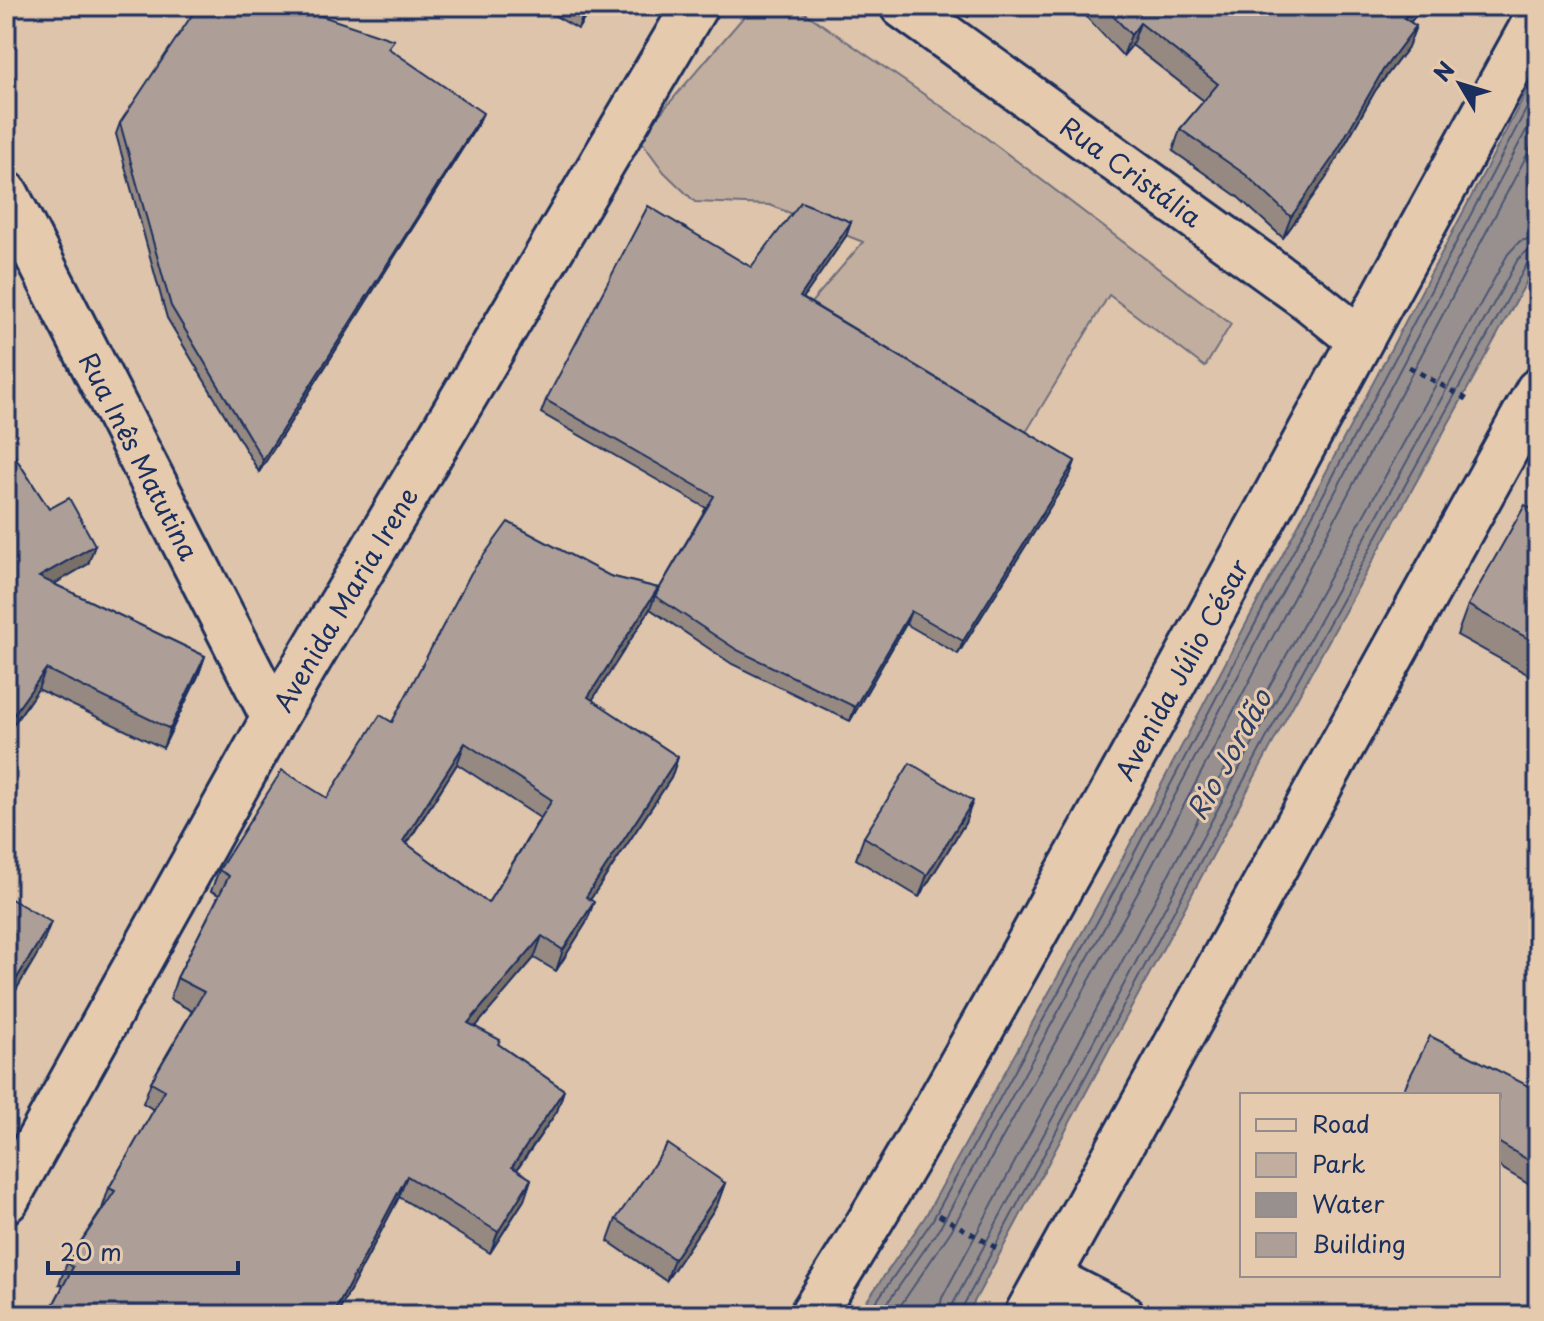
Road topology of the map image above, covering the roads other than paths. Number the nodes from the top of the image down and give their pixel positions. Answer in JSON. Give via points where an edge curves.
{"nodes":[{"id":1,"x":695,"y":6,"type":"edge"},
{"id":2,"x":903,"y":6,"type":"edge"},
{"id":3,"x":1538,"y":17,"type":"edge"},
{"id":4,"x":6,"y":194,"type":"edge"},
{"id":5,"x":1378,"y":349,"type":"junction"},
{"id":6,"x":1538,"y":391,"type":"edge"},
{"id":7,"x":274,"y":718,"type":"junction"},
{"id":8,"x":6,"y":1200,"type":"edge"},
{"id":9,"x":1049,"y":1278,"type":"junction"},
{"id":10,"x":812,"y":1315,"type":"edge"},
{"id":11,"x":1027,"y":1315,"type":"edge"},
{"id":12,"x":1121,"y":1315,"type":"edge"}],
"edges":[{"from":1,"to":7,"type":"street","name":"Avenida Maria Irene"},
{"from":2,"to":5,"type":"street","name":"Rua Cristália"},
{"from":3,"to":5,"type":"street","name":"Avenida Júlio César"},
{"from":4,"to":7,"type":"street","name":"Rua Inês Matutina"},
{"from":5,"to":10,"type":"street","name":"Avenida Júlio César","via":[[1118,784],[872,1222]]},
{"from":6,"to":9,"type":"street"},
{"from":7,"to":8,"type":"street","name":"Avenida Maria Irene"},
{"from":9,"to":11,"type":"street"},
{"from":9,"to":12,"type":"street"}]}
